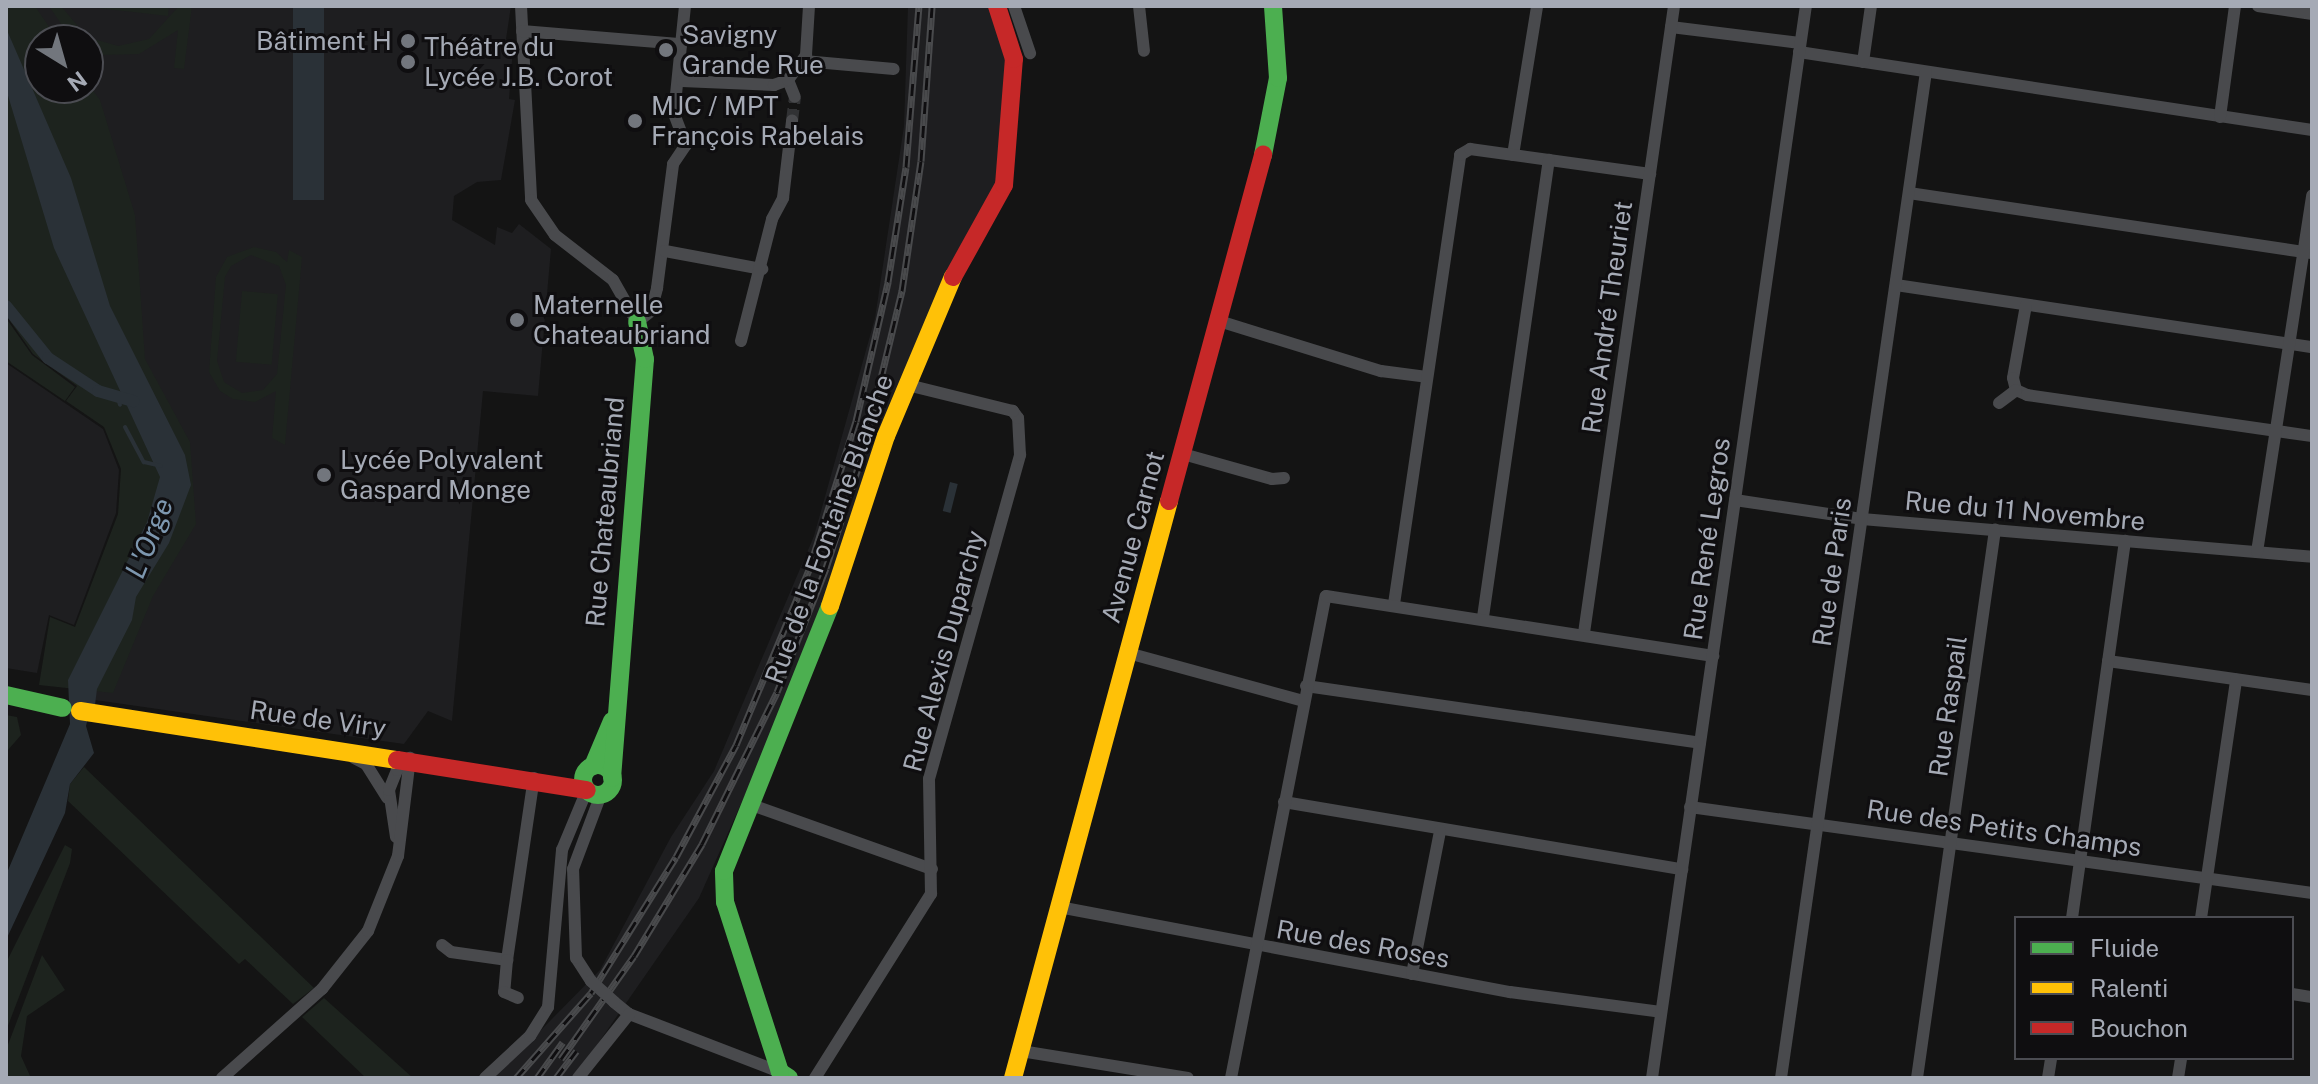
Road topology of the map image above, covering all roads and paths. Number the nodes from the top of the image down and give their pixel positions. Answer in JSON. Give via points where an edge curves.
{"nodes":[{"id":1,"x":521,"y":6,"type":"edge"},
{"id":2,"x":685,"y":6,"type":"edge"},
{"id":3,"x":809,"y":6,"type":"edge"},
{"id":4,"x":997,"y":6,"type":"edge"},
{"id":5,"x":1014,"y":6,"type":"edge"},
{"id":6,"x":1139,"y":6,"type":"edge"},
{"id":7,"x":1273,"y":6,"type":"edge"},
{"id":8,"x":1537,"y":6,"type":"edge"},
{"id":9,"x":1674,"y":6,"type":"edge"},
{"id":10,"x":1806,"y":6,"type":"edge"},
{"id":11,"x":1871,"y":6,"type":"edge"},
{"id":12,"x":2235,"y":6,"type":"edge"},
{"id":13,"x":2258,"y":6,"type":"edge"},
{"id":14,"x":2312,"y":14,"type":"edge"},
{"id":15,"x":1671,"y":27,"type":"junction"},
{"id":16,"x":522,"y":31,"type":"junction"},
{"id":17,"x":681,"y":44,"type":"junction"},
{"id":18,"x":1800,"y":48,"type":"junction"},
{"id":19,"x":1144,"y":51,"type":"dead end"},
{"id":20,"x":1030,"y":53,"type":"dead end"},
{"id":21,"x":804,"y":61,"type":"junction"},
{"id":22,"x":1863,"y":62,"type":"junction"},
{"id":23,"x":894,"y":69,"type":"dead end"},
{"id":24,"x":1926,"y":72,"type":"junction"},
{"id":25,"x":788,"y":80,"type":"junction"},
{"id":26,"x":682,"y":81,"type":"dead end"},
{"id":27,"x":795,"y":97,"type":"tunnel mouth"},
{"id":28,"x":2220,"y":117,"type":"junction"},
{"id":29,"x":792,"y":121,"type":"tunnel mouth"},
{"id":30,"x":2312,"y":130,"type":"edge"},
{"id":31,"x":1513,"y":155,"type":"junction"},
{"id":32,"x":1549,"y":160,"type":"junction"},
{"id":33,"x":1650,"y":174,"type":"junction"},
{"id":34,"x":1909,"y":193,"type":"junction"},
{"id":35,"x":2312,"y":195,"type":"edge"},
{"id":36,"x":665,"y":251,"type":"junction"},
{"id":37,"x":2308,"y":252,"type":"edge"},
{"id":38,"x":762,"y":269,"type":"junction"},
{"id":39,"x":1896,"y":285,"type":"junction"},
{"id":40,"x":2026,"y":305,"type":"junction"},
{"id":41,"x":1219,"y":321,"type":"junction"},
{"id":42,"x":637,"y":322,"type":"junction"},
{"id":43,"x":741,"y":341,"type":"dead end"},
{"id":44,"x":2290,"y":344,"type":"junction"},
{"id":45,"x":2312,"y":347,"type":"edge"},
{"id":46,"x":1427,"y":377,"type":"junction"},
{"id":47,"x":908,"y":385,"type":"junction"},
{"id":48,"x":2016,"y":390,"type":"junction"},
{"id":49,"x":1999,"y":403,"type":"dead end"},
{"id":50,"x":2276,"y":431,"type":"junction"},
{"id":51,"x":2312,"y":436,"type":"edge"},
{"id":52,"x":1183,"y":454,"type":"junction"},
{"id":53,"x":1284,"y":478,"type":"dead end"},
{"id":54,"x":1735,"y":500,"type":"junction"},
{"id":55,"x":1862,"y":519,"type":"junction"},
{"id":56,"x":1995,"y":530,"type":"junction"},
{"id":57,"x":2125,"y":541,"type":"junction"},
{"id":58,"x":2257,"y":552,"type":"junction"},
{"id":59,"x":2312,"y":557,"type":"edge"},
{"id":60,"x":1394,"y":604,"type":"junction"},
{"id":61,"x":1483,"y":617,"type":"junction"},
{"id":62,"x":1584,"y":633,"type":"junction"},
{"id":63,"x":1128,"y":653,"type":"junction"},
{"id":64,"x":1713,"y":656,"type":"junction"},
{"id":65,"x":2108,"y":661,"type":"junction"},
{"id":66,"x":2236,"y":680,"type":"junction"},
{"id":67,"x":1306,"y":686,"type":"junction"},
{"id":68,"x":2312,"y":690,"type":"edge"},
{"id":69,"x":6,"y":695,"type":"edge"},
{"id":70,"x":1303,"y":701,"type":"junction"},
{"id":71,"x":6,"y":705,"type":"edge"},
{"id":72,"x":615,"y":707,"type":"junction"},
{"id":73,"x":79,"y":711,"type":"junction"},
{"id":74,"x":1700,"y":743,"type":"junction"},
{"id":75,"x":338,"y":748,"type":"junction"},
{"id":76,"x":410,"y":758,"type":"junction"},
{"id":77,"x":589,"y":768,"type":"junction"},
{"id":78,"x":534,"y":778,"type":"junction"},
{"id":79,"x":612,"y":778,"type":"junction"},
{"id":80,"x":594,"y":792,"type":"junction"},
{"id":81,"x":1284,"y":802,"type":"junction"},
{"id":82,"x":390,"y":803,"type":"junction"},
{"id":83,"x":752,"y":805,"type":"junction"},
{"id":84,"x":1690,"y":807,"type":"junction"},
{"id":85,"x":1818,"y":825,"type":"junction"},
{"id":86,"x":1440,"y":831,"type":"junction"},
{"id":87,"x":1951,"y":843,"type":"junction"},
{"id":88,"x":398,"y":856,"type":"junction"},
{"id":89,"x":2080,"y":861,"type":"junction"},
{"id":90,"x":932,"y":869,"type":"junction"},
{"id":91,"x":1682,"y":869,"type":"junction"},
{"id":92,"x":2207,"y":879,"type":"junction"},
{"id":93,"x":2312,"y":893,"type":"edge"},
{"id":94,"x":1059,"y":907,"type":"junction"},
{"id":95,"x":2072,"y":916,"type":"edge"},
{"id":96,"x":2201,"y":916,"type":"edge"},
{"id":97,"x":442,"y":945,"type":"dead end"},
{"id":98,"x":1256,"y":947,"type":"junction"},
{"id":99,"x":507,"y":960,"type":"junction"},
{"id":100,"x":1412,"y":974,"type":"junction"},
{"id":101,"x":518,"y":998,"type":"dead end"},
{"id":102,"x":1661,"y":1012,"type":"junction"},
{"id":103,"x":629,"y":1014,"type":"junction"},
{"id":104,"x":1021,"y":1051,"type":"junction"},
{"id":105,"x":784,"y":1075,"type":"edge"},
{"id":106,"x":1164,"y":1076,"type":"edge"},
{"id":107,"x":222,"y":1078,"type":"edge"},
{"id":108,"x":485,"y":1078,"type":"edge"},
{"id":109,"x":578,"y":1078,"type":"edge"},
{"id":110,"x":815,"y":1078,"type":"edge"},
{"id":111,"x":1013,"y":1078,"type":"edge"},
{"id":112,"x":1188,"y":1078,"type":"edge"},
{"id":113,"x":1231,"y":1078,"type":"edge"},
{"id":114,"x":1652,"y":1078,"type":"edge"},
{"id":115,"x":1781,"y":1078,"type":"edge"},
{"id":116,"x":1917,"y":1078,"type":"edge"}],
"edges":[{"from":1,"to":16,"type":"street"},
{"from":2,"to":17,"type":"street"},
{"from":3,"to":21,"type":"street"},
{"from":4,"to":47,"type":"street","name":"Rue de la Fontaine Blanche","via":[[1014,59],[1004,185],[945,292]]},
{"from":5,"to":20,"type":"street"},
{"from":6,"to":19,"type":"street"},
{"from":7,"to":41,"type":"street","name":"Avenue Carnot","via":[[1277,96]]},
{"from":8,"to":31,"type":"street"},
{"from":9,"to":15,"type":"street","name":"Rue André Theuriet"},
{"from":10,"to":18,"type":"street","name":"Rue René Legros"},
{"from":11,"to":22,"type":"street"},
{"from":12,"to":28,"type":"street"},
{"from":13,"to":14,"type":"street"},
{"from":15,"to":18,"type":"street"},
{"from":15,"to":33,"type":"street","name":"Rue André Theuriet"},
{"from":16,"to":17,"type":"street"},
{"from":16,"to":42,"type":"street","via":[[531,200],[555,235],[613,280]]},
{"from":17,"to":36,"type":"street","via":[[674,114],[686,145],[673,164]]},
{"from":18,"to":22,"type":"street"},
{"from":18,"to":54,"type":"street","name":"Rue René Legros"},
{"from":21,"to":23,"type":"street"},
{"from":21,"to":25,"type":"street"},
{"from":22,"to":24,"type":"street"},
{"from":24,"to":28,"type":"street"},
{"from":24,"to":34,"type":"street","name":"Rue de Paris"},
{"from":25,"to":26,"type":"street","via":[[774,85]]},
{"from":25,"to":27,"type":"street"},
{"from":28,"to":30,"type":"street"},
{"from":29,"to":38,"type":"street","via":[[783,198],[772,219]]},
{"from":31,"to":32,"type":"street"},
{"from":31,"to":46,"type":"street","via":[[1463,152]]},
{"from":32,"to":33,"type":"street"},
{"from":32,"to":61,"type":"street"},
{"from":33,"to":62,"type":"street","name":"Rue André Theuriet"},
{"from":34,"to":37,"type":"street"},
{"from":34,"to":39,"type":"street","name":"Rue de Paris"},
{"from":35,"to":37,"type":"street"},
{"from":36,"to":38,"type":"street"},
{"from":36,"to":42,"type":"street","via":[[651,311]]},
{"from":37,"to":44,"type":"street"},
{"from":38,"to":43,"type":"street"},
{"from":39,"to":40,"type":"street"},
{"from":39,"to":55,"type":"street","name":"Rue de Paris"},
{"from":40,"to":44,"type":"street"},
{"from":40,"to":48,"type":"street","via":[[2013,378]]},
{"from":41,"to":46,"type":"street","via":[[1381,371]]},
{"from":41,"to":52,"type":"street","name":"Avenue Carnot"},
{"from":42,"to":72,"type":"street","name":"Rue Chateaubriand","via":[[645,359]]},
{"from":44,"to":45,"type":"street"},
{"from":44,"to":50,"type":"street"},
{"from":46,"to":60,"type":"street"},
{"from":47,"to":83,"type":"street","name":"Rue de la Fontaine Blanche","via":[[836,591]]},
{"from":47,"to":90,"type":"street","name":"Rue Alexis Duparchy","via":[[1008,409],[1019,423],[1020,455],[929,779]]},
{"from":48,"to":49,"type":"street"},
{"from":48,"to":50,"type":"street"},
{"from":50,"to":51,"type":"street"},
{"from":50,"to":58,"type":"street"},
{"from":52,"to":53,"type":"street"},
{"from":52,"to":63,"type":"street","name":"Avenue Carnot"},
{"from":54,"to":55,"type":"street","name":"Rue du 11 Novembre"},
{"from":54,"to":64,"type":"street","name":"Rue René Legros"},
{"from":55,"to":56,"type":"street","name":"Rue du 11 Novembre"},
{"from":55,"to":85,"type":"street","name":"Rue de Paris"},
{"from":56,"to":57,"type":"street","name":"Rue du 11 Novembre"},
{"from":56,"to":87,"type":"street","name":"Rue Raspail"},
{"from":57,"to":58,"type":"street","name":"Rue du 11 Novembre"},
{"from":57,"to":65,"type":"street"},
{"from":58,"to":59,"type":"street","name":"Rue du 11 Novembre"},
{"from":60,"to":61,"type":"street"},
{"from":60,"to":67,"type":"street","via":[[1326,596]]},
{"from":61,"to":62,"type":"street"},
{"from":62,"to":64,"type":"street"},
{"from":63,"to":70,"type":"street"},
{"from":63,"to":94,"type":"street","name":"Avenue Carnot"},
{"from":64,"to":74,"type":"street","name":"Rue René Legros"},
{"from":65,"to":66,"type":"street"},
{"from":65,"to":89,"type":"street"},
{"from":66,"to":68,"type":"street"},
{"from":66,"to":92,"type":"street"},
{"from":67,"to":70,"type":"street"},
{"from":67,"to":74,"type":"street"},
{"from":69,"to":73,"type":"street"},
{"from":70,"to":81,"type":"street"},
{"from":71,"to":73,"type":"street"},
{"from":72,"to":77,"type":"street","name":"Rue Chateaubriand"},
{"from":72,"to":79,"type":"street","name":"Rue Chateaubriand"},
{"from":73,"to":75,"type":"street","name":"Rue de Viry"},
{"from":74,"to":84,"type":"street","name":"Rue René Legros"},
{"from":75,"to":76,"type":"street","name":"Rue de Viry"},
{"from":75,"to":82,"type":"street","via":[[366,764]]},
{"from":76,"to":78,"type":"street","name":"Rue de Viry"},
{"from":76,"to":82,"type":"street","via":[[391,780]]},
{"from":76,"to":88,"type":"street"},
{"from":77,"to":78,"type":"street","name":"Rue de Viry"},
{"from":77,"to":79,"type":"street","via":[[606,767]]},
{"from":77,"to":80,"type":"street"},
{"from":78,"to":80,"type":"street","name":"Rue de Viry"},
{"from":78,"to":99,"type":"street"},
{"from":79,"to":80,"type":"street"},
{"from":80,"to":103,"type":"street","bridge":true,"via":[[573,869],[576,958],[591,981]]},
{"from":80,"to":108,"type":"street","via":[[562,850],[548,1007],[530,1036]]},
{"from":81,"to":86,"type":"street"},
{"from":81,"to":98,"type":"street"},
{"from":82,"to":88,"type":"street"},
{"from":83,"to":90,"type":"street"},
{"from":83,"to":105,"type":"street","name":"Rue de la Fontaine Blanche","via":[[724,871],[723,892]]},
{"from":84,"to":85,"type":"street","name":"Rue des Petits Champs"},
{"from":84,"to":91,"type":"street","name":"Rue René Legros"},
{"from":85,"to":87,"type":"street","name":"Rue des Petits Champs"},
{"from":85,"to":115,"type":"street","name":"Rue de Paris"},
{"from":86,"to":91,"type":"street"},
{"from":86,"to":100,"type":"street"},
{"from":87,"to":89,"type":"street","name":"Rue des Petits Champs"},
{"from":87,"to":116,"type":"street","name":"Rue Raspail"},
{"from":88,"to":107,"type":"street","via":[[368,931],[340,969]]},
{"from":89,"to":92,"type":"street","name":"Rue des Petits Champs"},
{"from":89,"to":95,"type":"street"},
{"from":90,"to":110,"type":"street","name":"Rue Alexis Duparchy","via":[[931,894]]},
{"from":91,"to":102,"type":"street","name":"Rue René Legros"},
{"from":92,"to":93,"type":"street","name":"Rue des Petits Champs"},
{"from":92,"to":96,"type":"street"},
{"from":94,"to":98,"type":"street","name":"Rue des Roses"},
{"from":94,"to":104,"type":"street","name":"Avenue Carnot"},
{"from":97,"to":99,"type":"street","via":[[451,952]]},
{"from":98,"to":100,"type":"street","name":"Rue des Roses"},
{"from":98,"to":113,"type":"street"},
{"from":99,"to":101,"type":"street","via":[[504,992]]},
{"from":100,"to":102,"type":"street","name":"Rue des Roses"},
{"from":102,"to":114,"type":"street","name":"Rue René Legros"},
{"from":103,"to":105,"type":"street"},
{"from":103,"to":109,"type":"street"},
{"from":104,"to":106,"type":"street"},
{"from":104,"to":111,"type":"street","name":"Avenue Carnot"},
{"from":106,"to":112,"type":"street"}]}
